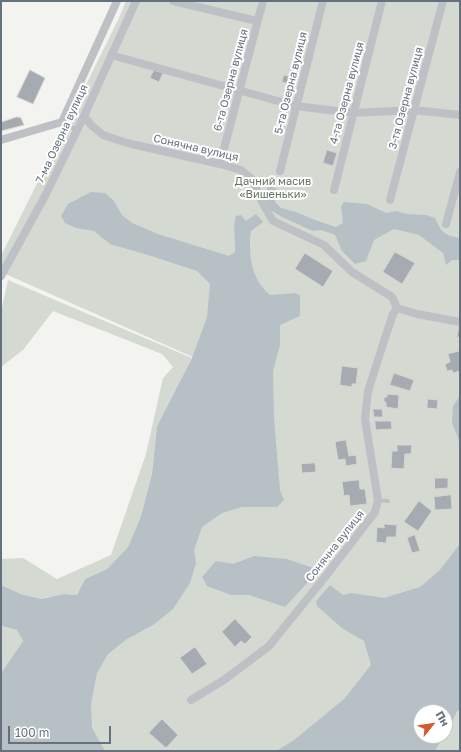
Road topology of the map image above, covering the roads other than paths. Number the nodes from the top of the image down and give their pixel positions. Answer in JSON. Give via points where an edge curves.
{"nodes":[{"id":1,"x":117,"y":1,"type":"edge"},
{"id":2,"x":136,"y":1,"type":"edge"},
{"id":3,"x":173,"y":1,"type":"edge"},
{"id":4,"x":263,"y":1,"type":"edge"},
{"id":5,"x":323,"y":1,"type":"edge"},
{"id":6,"x":382,"y":1,"type":"edge"},
{"id":7,"x":443,"y":1,"type":"edge"},
{"id":8,"x":257,"y":21,"type":"junction"},
{"id":9,"x":111,"y":55,"type":"junction"},
{"id":10,"x":239,"y":90,"type":"junction"},
{"id":11,"x":296,"y":106,"type":"junction"},
{"id":12,"x":414,"y":110,"type":"junction"},
{"id":13,"x":353,"y":113,"type":"junction"},
{"id":14,"x":460,"y":115,"type":"edge"},
{"id":15,"x":84,"y":116,"type":"junction"},
{"id":16,"x":62,"y":122,"type":"junction"},
{"id":17,"x":77,"y":130,"type":"junction"},
{"id":18,"x":1,"y":140,"type":"edge"},
{"id":19,"x":220,"y":164,"type":"junction"},
{"id":20,"x":280,"y":171,"type":"dead end"},
{"id":21,"x":460,"y":172,"type":"edge"},
{"id":22,"x":334,"y":190,"type":"dead end"},
{"id":23,"x":390,"y":200,"type":"dead end"},
{"id":24,"x":446,"y":224,"type":"dead end"},
{"id":25,"x":1,"y":274,"type":"edge"},
{"id":26,"x":397,"y":308,"type":"junction"},
{"id":27,"x":460,"y":322,"type":"edge"},
{"id":28,"x":378,"y":500,"type":"junction"},
{"id":29,"x":388,"y":501,"type":"dead end"},
{"id":30,"x":190,"y":700,"type":"dead end"}],
"edges":[{"from":1,"to":16,"type":"street"},
{"from":2,"to":9,"type":"street","name":"7-ма Озерна вулиця"},
{"from":3,"to":8,"type":"street"},
{"from":4,"to":8,"type":"street","name":"6-та Озерна вулиця"},
{"from":5,"to":11,"type":"street","name":"5-та Озерна вулиця"},
{"from":6,"to":13,"type":"street","name":"4-та Озерна вулиця"},
{"from":7,"to":12,"type":"street","name":"3-тя Озерна вулиця"},
{"from":8,"to":10,"type":"street","name":"6-та Озерна вулиця"},
{"from":9,"to":10,"type":"street"},
{"from":9,"to":15,"type":"street","name":"7-ма Озерна вулиця"},
{"from":10,"to":11,"type":"street"},
{"from":10,"to":19,"type":"street","name":"6-та Озерна вулиця"},
{"from":11,"to":13,"type":"street"},
{"from":11,"to":20,"type":"street","name":"5-та Озерна вулиця"},
{"from":12,"to":13,"type":"street"},
{"from":12,"to":14,"type":"street"},
{"from":12,"to":23,"type":"street","name":"3-тя Озерна вулиця"},
{"from":13,"to":22,"type":"street","name":"4-та Озерна вулиця"},
{"from":15,"to":17,"type":"street","name":"7-ма Озерна вулиця"},
{"from":15,"to":19,"type":"street","name":"Сонячна вулиця","via":[[103,135]]},
{"from":16,"to":17,"type":"lane"},
{"from":16,"to":18,"type":"street"},
{"from":17,"to":25,"type":"street","name":"7-ма Озерна вулиця","via":[[45,196]]},
{"from":19,"to":26,"type":"street","name":"Сонячна вулиця","via":[[241,170],[252,179],[273,221],[324,245],[352,272],[392,297]]},
{"from":21,"to":24,"type":"street"},
{"from":26,"to":27,"type":"street"},
{"from":26,"to":28,"type":"street","via":[[390,320],[371,383],[365,419]]},
{"from":28,"to":29,"type":"lane"},
{"from":28,"to":30,"type":"street","name":"Сонячна вулиця","via":[[375,512],[269,646],[224,680]]}]}
